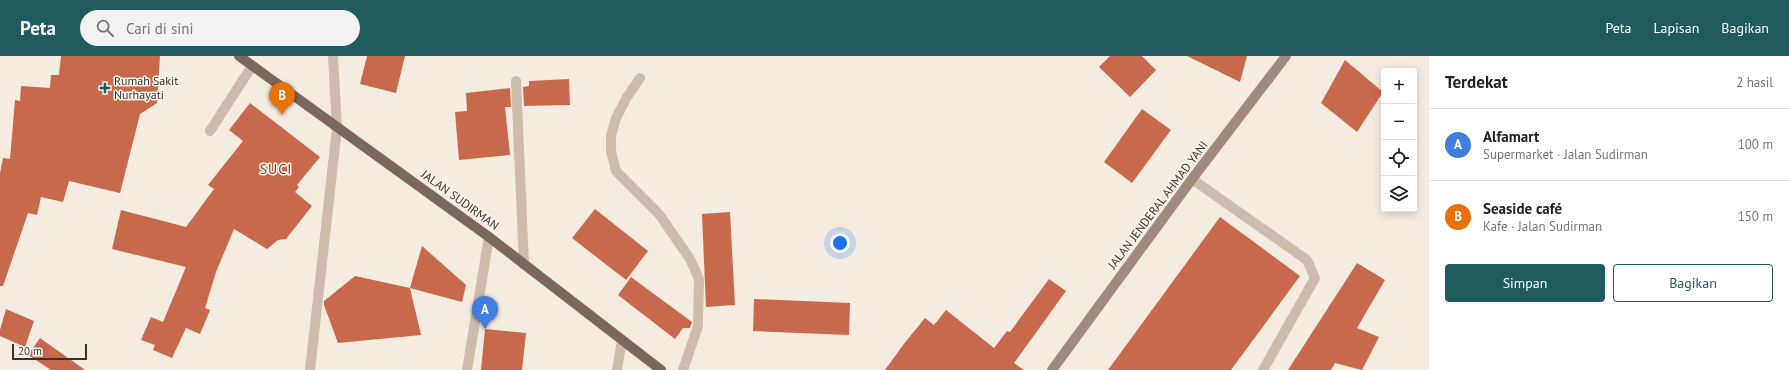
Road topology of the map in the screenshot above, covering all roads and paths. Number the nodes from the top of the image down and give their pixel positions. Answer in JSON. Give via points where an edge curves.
{"nodes":[{"id":1,"x":239,"y":56,"type":"edge"},
{"id":2,"x":334,"y":56,"type":"edge"},
{"id":3,"x":1286,"y":56,"type":"edge"},
{"id":4,"x":252,"y":66,"type":"junction"},
{"id":5,"x":640,"y":78,"type":"dead end"},
{"id":6,"x":516,"y":81,"type":"dead end"},
{"id":7,"x":336,"y":128,"type":"junction"},
{"id":8,"x":210,"y":131,"type":"dead end"},
{"id":9,"x":1192,"y":178,"type":"junction"},
{"id":10,"x":489,"y":237,"type":"junction"},
{"id":11,"x":524,"y":265,"type":"junction"},
{"id":12,"x":622,"y":340,"type":"junction"},
{"id":13,"x":310,"y":370,"type":"edge"},
{"id":14,"x":467,"y":370,"type":"edge"},
{"id":15,"x":617,"y":370,"type":"edge"},
{"id":16,"x":661,"y":370,"type":"edge"},
{"id":17,"x":682,"y":370,"type":"edge"},
{"id":18,"x":1052,"y":370,"type":"edge"},
{"id":19,"x":1263,"y":370,"type":"edge"}],
"edges":[{"from":1,"to":4,"type":"main road","name":"JALAN SUDIRMAN"},
{"from":2,"to":7,"type":"street"},
{"from":3,"to":9,"type":"main road","name":"JALAN JENDERAL AHMAD YANI"},
{"from":4,"to":7,"type":"main road","name":"JALAN SUDIRMAN"},
{"from":4,"to":8,"type":"street"},
{"from":5,"to":17,"type":"street","via":[[616,118],[611,136],[611,151],[616,172],[659,214],[690,259],[698,279],[698,326]]},
{"from":6,"to":11,"type":"street"},
{"from":7,"to":10,"type":"main road","name":"JALAN SUDIRMAN"},
{"from":7,"to":13,"type":"street"},
{"from":9,"to":18,"type":"main road","name":"JALAN JENDERAL AHMAD YANI"},
{"from":9,"to":19,"type":"street","via":[[1307,260],[1315,278]]},
{"from":10,"to":11,"type":"main road","name":"JALAN SUDIRMAN"},
{"from":10,"to":14,"type":"street"},
{"from":11,"to":12,"type":"main road","name":"JALAN SUDIRMAN"},
{"from":12,"to":15,"type":"street"},
{"from":12,"to":16,"type":"main road","name":"JALAN SUDIRMAN"}]}
